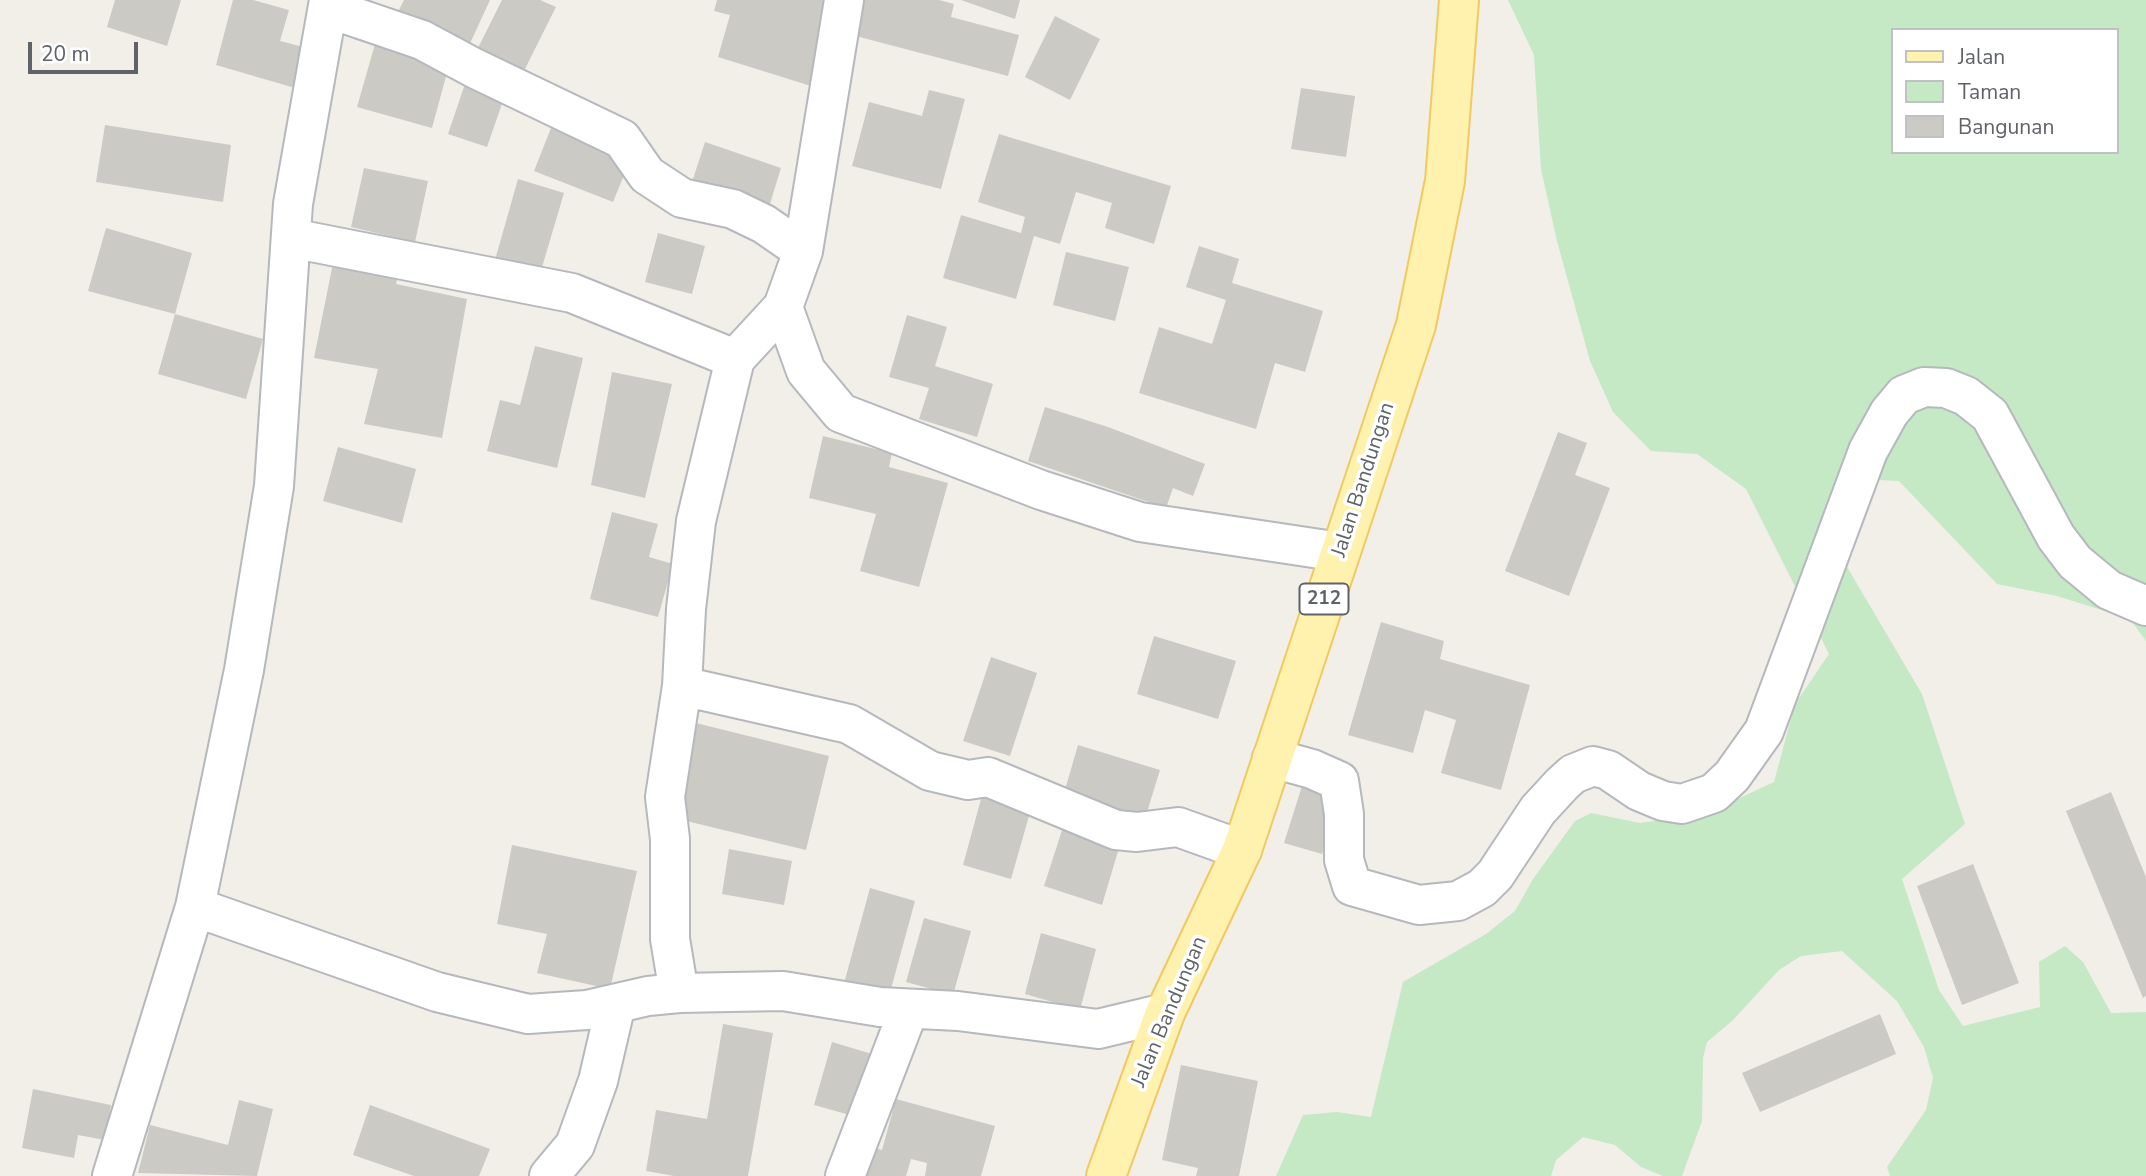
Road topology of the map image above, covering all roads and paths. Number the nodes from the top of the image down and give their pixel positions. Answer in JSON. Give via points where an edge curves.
{"nodes":[{"id":1,"x":844,"y":0,"type":"edge"},
{"id":2,"x":1459,"y":0,"type":"edge"},
{"id":3,"x":328,"y":4,"type":"edge"},
{"id":4,"x":291,"y":238,"type":"junction"},
{"id":5,"x":803,"y":251,"type":"junction"},
{"id":6,"x":783,"y":307,"type":"junction"},
{"id":7,"x":735,"y":359,"type":"junction"},
{"id":8,"x":1340,"y":552,"type":"junction"},
{"id":9,"x":2146,"y":606,"type":"edge"},
{"id":10,"x":682,"y":686,"type":"junction"},
{"id":11,"x":1272,"y":758,"type":"junction"},
{"id":12,"x":1242,"y":850,"type":"junction"},
{"id":13,"x":195,"y":907,"type":"junction"},
{"id":14,"x":679,"y":993,"type":"junction"},
{"id":15,"x":616,"y":1004,"type":"junction"},
{"id":16,"x":909,"y":1009,"type":"junction"},
{"id":17,"x":1165,"y":1013,"type":"junction"},
{"id":18,"x":112,"y":1176,"type":"edge"},
{"id":19,"x":548,"y":1176,"type":"edge"},
{"id":20,"x":845,"y":1176,"type":"edge"},
{"id":21,"x":1106,"y":1176,"type":"edge"}],
"edges":[{"from":1,"to":5,"type":"street"},
{"from":2,"to":8,"type":"main road","name":"Jalan Bandungan","number":"212","via":[[1445,181],[1416,325]]},
{"from":3,"to":4,"type":"street"},
{"from":3,"to":5,"type":"street","via":[[422,40],[622,139],[647,175],[682,198],[733,209]]},
{"from":4,"to":7,"type":"street","via":[[572,293]]},
{"from":4,"to":13,"type":"street","via":[[274,486],[244,670]]},
{"from":5,"to":6,"type":"street"},
{"from":6,"to":7,"type":"street"},
{"from":6,"to":8,"type":"street","via":[[806,371],[841,413],[1041,490],[1140,522]]},
{"from":7,"to":10,"type":"street","via":[[696,522]]},
{"from":8,"to":11,"type":"main road","name":"Jalan Bandungan","number":"212"},
{"from":9,"to":11,"type":"street","via":[[2109,590],[2076,562],[2056,537],[1990,415],[1966,396],[1946,388],[1924,387],[1904,395],[1868,451],[1764,731],[1714,793],[1682,804],[1663,801],[1593,766],[1573,774],[1538,810],[1482,888],[1458,901],[1419,905],[1352,886],[1343,860],[1339,781]]},
{"from":10,"to":12,"type":"street","via":[[849,724],[930,771],[968,780],[988,777],[1116,830],[1178,827]]},
{"from":10,"to":14,"type":"street","via":[[665,797],[670,839],[670,939]]},
{"from":11,"to":12,"type":"main road","name":"Jalan Bandungan","number":"212"},
{"from":12,"to":17,"type":"main road","name":"Jalan Bandungan","number":"212"},
{"from":13,"to":15,"type":"street","via":[[426,988],[528,1014]]},
{"from":13,"to":18,"type":"street"},
{"from":14,"to":15,"type":"street"},
{"from":14,"to":16,"type":"street","via":[[783,991]]},
{"from":15,"to":19,"type":"street","via":[[598,1082],[575,1145]]},
{"from":16,"to":17,"type":"street","via":[[1020,1017],[1098,1029]]},
{"from":16,"to":20,"type":"street"},
{"from":17,"to":21,"type":"main road","name":"Jalan Bandungan","number":"212"}]}
